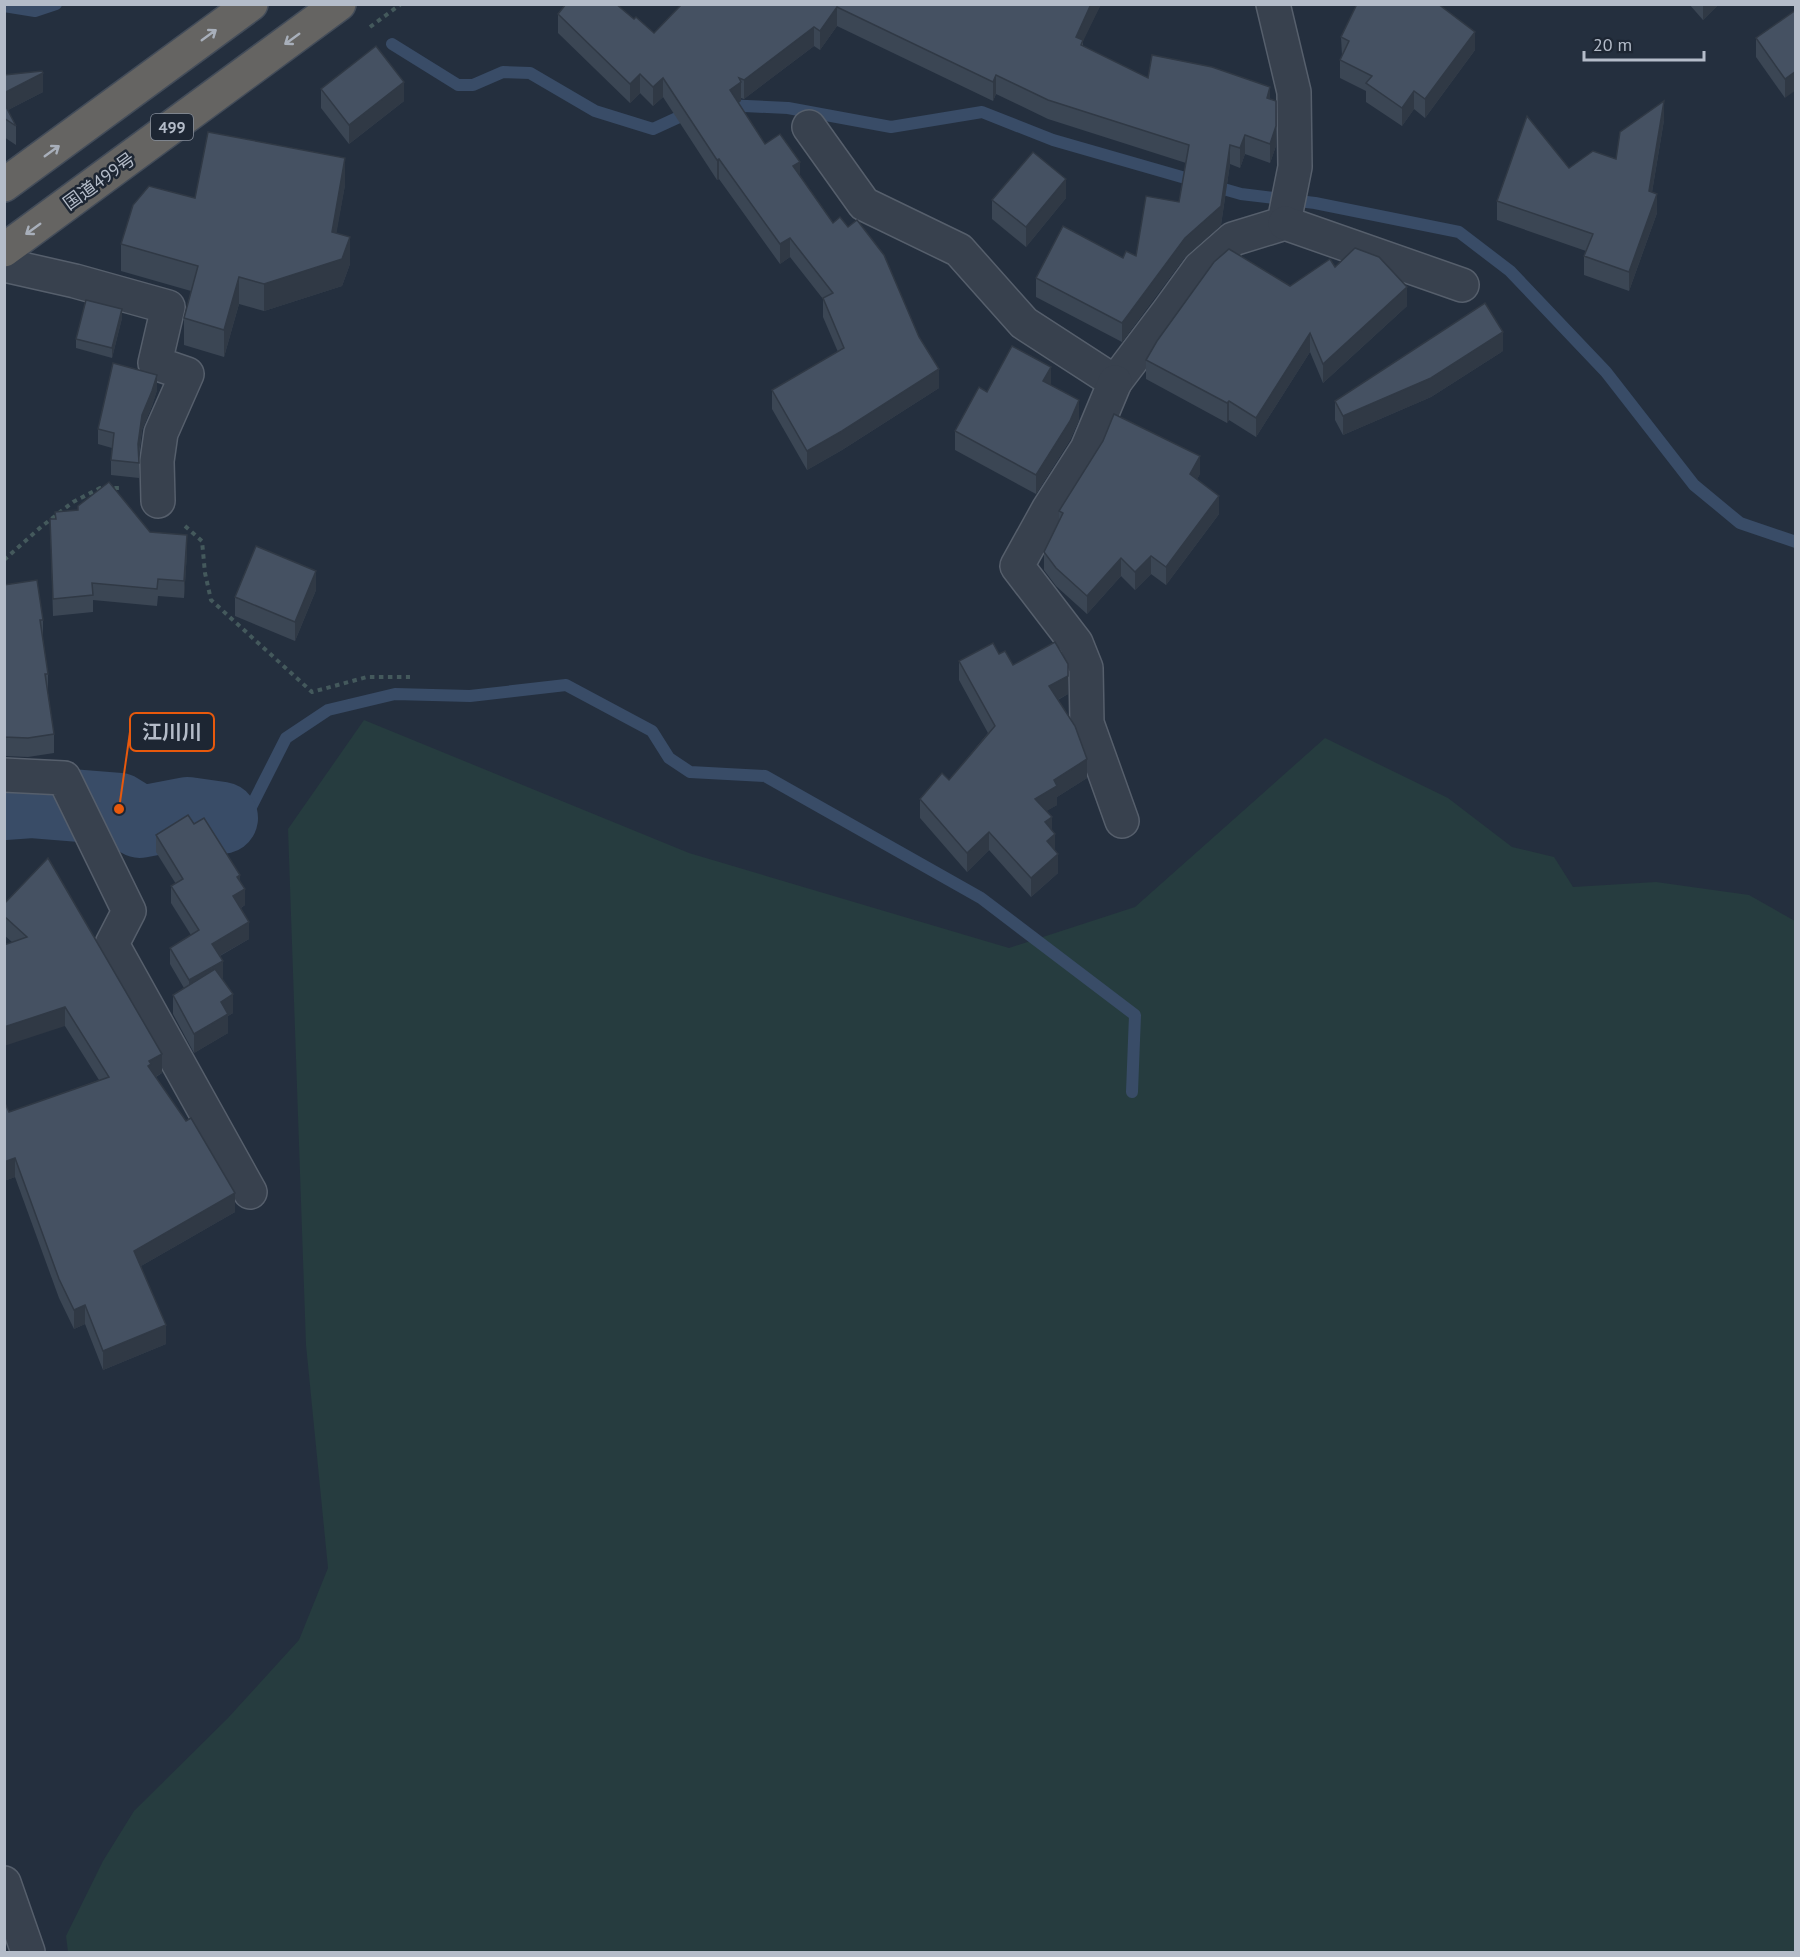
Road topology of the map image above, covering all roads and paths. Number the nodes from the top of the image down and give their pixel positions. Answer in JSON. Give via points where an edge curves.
{"nodes":[{"id":1,"x":251,"y":4,"type":"edge"},
{"id":2,"x":339,"y":4,"type":"edge"},
{"id":3,"x":1273,"y":4,"type":"edge"},
{"id":4,"x":809,"y":127,"type":"dead end"},
{"id":5,"x":4,"y":185,"type":"edge"},
{"id":6,"x":1288,"y":207,"type":"junction"},
{"id":7,"x":4,"y":250,"type":"edge"},
{"id":8,"x":4,"y":265,"type":"edge"},
{"id":9,"x":1462,"y":285,"type":"dead end"},
{"id":10,"x":1115,"y":382,"type":"junction"},
{"id":11,"x":158,"y":501,"type":"junction"},
{"id":12,"x":4,"y":560,"type":"edge"},
{"id":13,"x":410,"y":677,"type":"dead end"},
{"id":14,"x":4,"y":775,"type":"edge"},
{"id":15,"x":1122,"y":821,"type":"dead end"},
{"id":16,"x":250,"y":1192,"type":"dead end"},
{"id":17,"x":4,"y":1884,"type":"edge"},
{"id":18,"x":28,"y":1953,"type":"edge"}],
"edges":[{"from":5,"to":1,"type":"highway","one_way":true},
{"from":2,"to":7,"type":"highway","name":"国道499号","number":"499","one_way":true},
{"from":3,"to":6,"type":"street","via":[[1294,92],[1295,167]]},
{"from":4,"to":10,"type":"street","via":[[864,204],[959,250],[1024,322]]},
{"from":6,"to":9,"type":"street"},
{"from":6,"to":10,"type":"street","via":[[1233,239],[1200,268]]},
{"from":8,"to":11,"type":"street","via":[[168,307],[155,363],[187,374],[161,433]]},
{"from":10,"to":15,"type":"street","via":[[1087,449],[1017,566],[1076,644],[1083,660],[1087,723]]},
{"from":11,"to":12,"type":"path","via":[[119,488],[100,488],[73,502]]},
{"from":11,"to":13,"type":"path","via":[[202,541],[211,600],[312,692],[367,677]]},
{"from":14,"to":16,"type":"street","via":[[64,778],[129,911],[112,944]]},
{"from":17,"to":18,"type":"street"}]}
